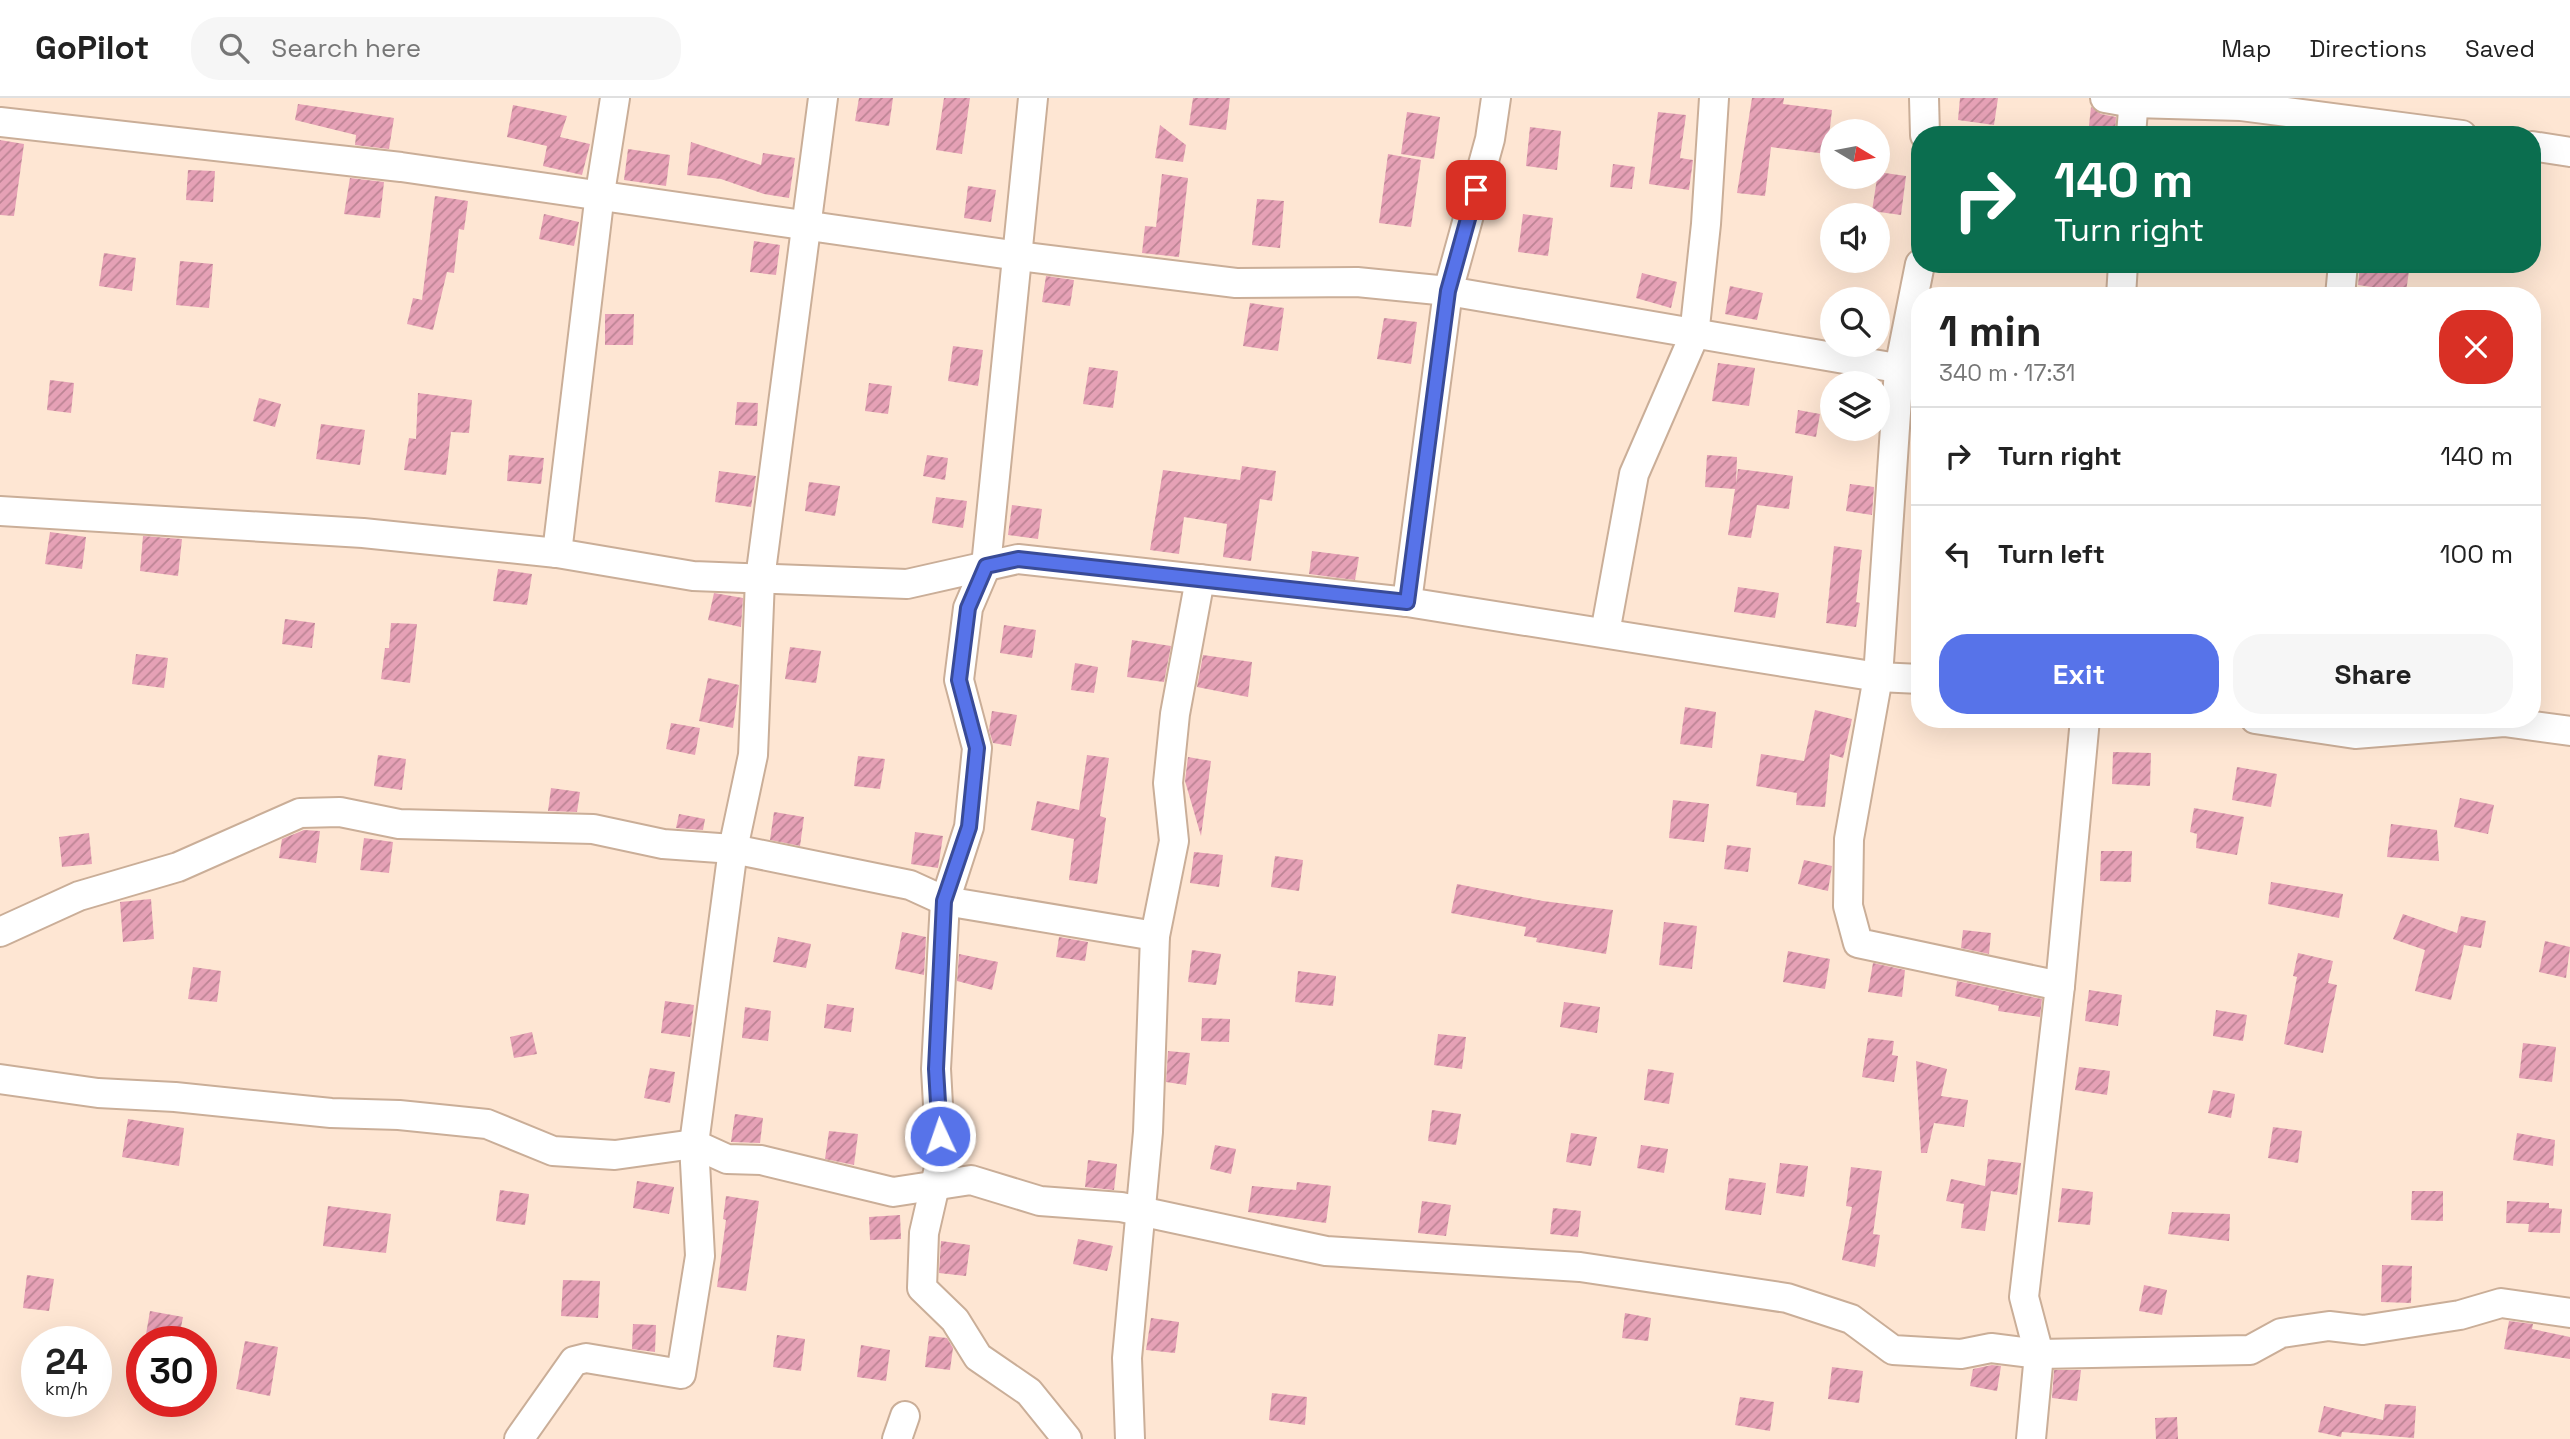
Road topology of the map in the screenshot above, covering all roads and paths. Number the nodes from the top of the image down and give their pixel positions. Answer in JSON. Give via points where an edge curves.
{"nodes":[{"id":1,"x":615,"y":98,"type":"edge"},
{"id":2,"x":823,"y":98,"type":"edge"},
{"id":3,"x":1033,"y":98,"type":"edge"},
{"id":4,"x":1496,"y":98,"type":"edge"},
{"id":5,"x":1714,"y":98,"type":"edge"},
{"id":6,"x":1924,"y":98,"type":"edge"},
{"id":7,"x":2105,"y":98,"type":"edge"},
{"id":8,"x":2133,"y":100,"type":"edge"},
{"id":9,"x":2360,"y":117,"type":"edge"},
{"id":10,"x":0,"y":122,"type":"edge"},
{"id":11,"x":1925,"y":126,"type":"edge"},
{"id":12,"x":2132,"y":126,"type":"edge"},
{"id":13,"x":2411,"y":126,"type":"edge"},
{"id":14,"x":2541,"y":147,"type":"edge"},
{"id":15,"x":2570,"y":152,"type":"edge"},
{"id":16,"x":600,"y":193,"type":"junction"},
{"id":17,"x":806,"y":226,"type":"junction"},
{"id":18,"x":1018,"y":256,"type":"junction"},
{"id":19,"x":1448,"y":291,"type":"junction"},
{"id":20,"x":1694,"y":335,"type":"junction"},
{"id":21,"x":1910,"y":370,"type":"edge"},
{"id":22,"x":0,"y":511,"type":"edge"},
{"id":23,"x":557,"y":553,"type":"junction"},
{"id":24,"x":986,"y":566,"type":"junction"},
{"id":25,"x":760,"y":579,"type":"junction"},
{"id":26,"x":1200,"y":579,"type":"junction"},
{"id":27,"x":1407,"y":602,"type":"junction"},
{"id":28,"x":1605,"y":633,"type":"junction"},
{"id":29,"x":1878,"y":677,"type":"junction"},
{"id":30,"x":1911,"y":679,"type":"edge"},
{"id":31,"x":2541,"y":727,"type":"edge"},
{"id":32,"x":2084,"y":728,"type":"edge"},
{"id":33,"x":2322,"y":728,"type":"edge"},
{"id":34,"x":2430,"y":728,"type":"edge"},
{"id":35,"x":2570,"y":731,"type":"edge"},
{"id":36,"x":733,"y":849,"type":"junction"},
{"id":37,"x":944,"y":901,"type":"junction"},
{"id":38,"x":0,"y":932,"type":"edge"},
{"id":39,"x":1155,"y":936,"type":"junction"},
{"id":40,"x":2060,"y":986,"type":"junction"},
{"id":41,"x":0,"y":1079,"type":"edge"},
{"id":42,"x":694,"y":1144,"type":"junction"},
{"id":43,"x":933,"y":1184,"type":"junction"},
{"id":44,"x":1139,"y":1213,"type":"junction"},
{"id":45,"x":2570,"y":1313,"type":"edge"},
{"id":46,"x":2039,"y":1354,"type":"junction"},
{"id":47,"x":519,"y":1439,"type":"edge"},
{"id":48,"x":1067,"y":1439,"type":"edge"},
{"id":49,"x":1130,"y":1439,"type":"edge"},
{"id":50,"x":2031,"y":1439,"type":"edge"}],
"edges":[{"from":1,"to":16,"type":"street"},
{"from":2,"to":17,"type":"street"},
{"from":3,"to":18,"type":"street"},
{"from":4,"to":19,"type":"street","via":[[1490,139]]},
{"from":5,"to":20,"type":"street"},
{"from":6,"to":11,"type":"street"},
{"from":7,"to":8,"type":"street"},
{"from":8,"to":9,"type":"street"},
{"from":8,"to":12,"type":"street"},
{"from":9,"to":13,"type":"street"},
{"from":10,"to":16,"type":"street"},
{"from":14,"to":15,"type":"street"},
{"from":16,"to":17,"type":"street"},
{"from":16,"to":23,"type":"street"},
{"from":17,"to":18,"type":"street"},
{"from":17,"to":25,"type":"street"},
{"from":18,"to":19,"type":"street","via":[[1236,283],[1357,282]]},
{"from":18,"to":24,"type":"street"},
{"from":19,"to":20,"type":"street"},
{"from":19,"to":27,"type":"street"},
{"from":20,"to":21,"type":"street"},
{"from":20,"to":28,"type":"street","via":[[1634,474]]},
{"from":21,"to":29,"type":"street"},
{"from":22,"to":23,"type":"street","via":[[363,533]]},
{"from":23,"to":25,"type":"street","via":[[693,576]]},
{"from":24,"to":25,"type":"street","via":[[907,584]]},
{"from":24,"to":26,"type":"street","via":[[1018,559]]},
{"from":24,"to":37,"type":"street","via":[[968,608],[959,680],[977,748],[969,827]]},
{"from":25,"to":36,"type":"street","via":[[753,755]]},
{"from":26,"to":27,"type":"street"},
{"from":26,"to":39,"type":"street","via":[[1175,714],[1168,783],[1174,841]]},
{"from":27,"to":28,"type":"street"},
{"from":28,"to":29,"type":"street"},
{"from":29,"to":30,"type":"street"},
{"from":29,"to":40,"type":"street","via":[[1849,839],[1848,906],[1858,943]]},
{"from":31,"to":35,"type":"street"},
{"from":32,"to":40,"type":"street"},
{"from":33,"to":34,"type":"street","via":[[2355,734]]},
{"from":36,"to":37,"type":"street","via":[[910,885]]},
{"from":36,"to":38,"type":"street","via":[[663,844],[593,829],[399,824],[340,812],[300,813],[178,867],[79,896]]},
{"from":36,"to":42,"type":"street"},
{"from":37,"to":39,"type":"street"},
{"from":37,"to":43,"type":"street","via":[[936,1069],[941,1159]]},
{"from":39,"to":44,"type":"street","via":[[1148,1132]]},
{"from":40,"to":46,"type":"street","via":[[2024,1297]]},
{"from":41,"to":42,"type":"street","via":[[98,1093],[487,1124],[552,1151],[615,1155]]},
{"from":42,"to":43,"type":"street","via":[[727,1159],[761,1160],[893,1192]]},
{"from":42,"to":47,"type":"street","via":[[700,1256],[681,1374],[586,1358],[574,1361]]},
{"from":43,"to":44,"type":"street","via":[[971,1180],[1040,1201],[1121,1207]]},
{"from":43,"to":48,"type":"street","via":[[924,1233],[922,1289],[955,1320],[978,1357],[1029,1392]]},
{"from":44,"to":46,"type":"street","via":[[1326,1251],[1580,1267],[1787,1298],[1851,1319],[1894,1350],[1961,1354],[1991,1348]]},
{"from":44,"to":49,"type":"street","via":[[1127,1358]]},
{"from":45,"to":46,"type":"street","via":[[2501,1303],[2460,1315],[2363,1330],[2329,1326],[2281,1333],[2250,1350]]},
{"from":46,"to":50,"type":"street"}]}
